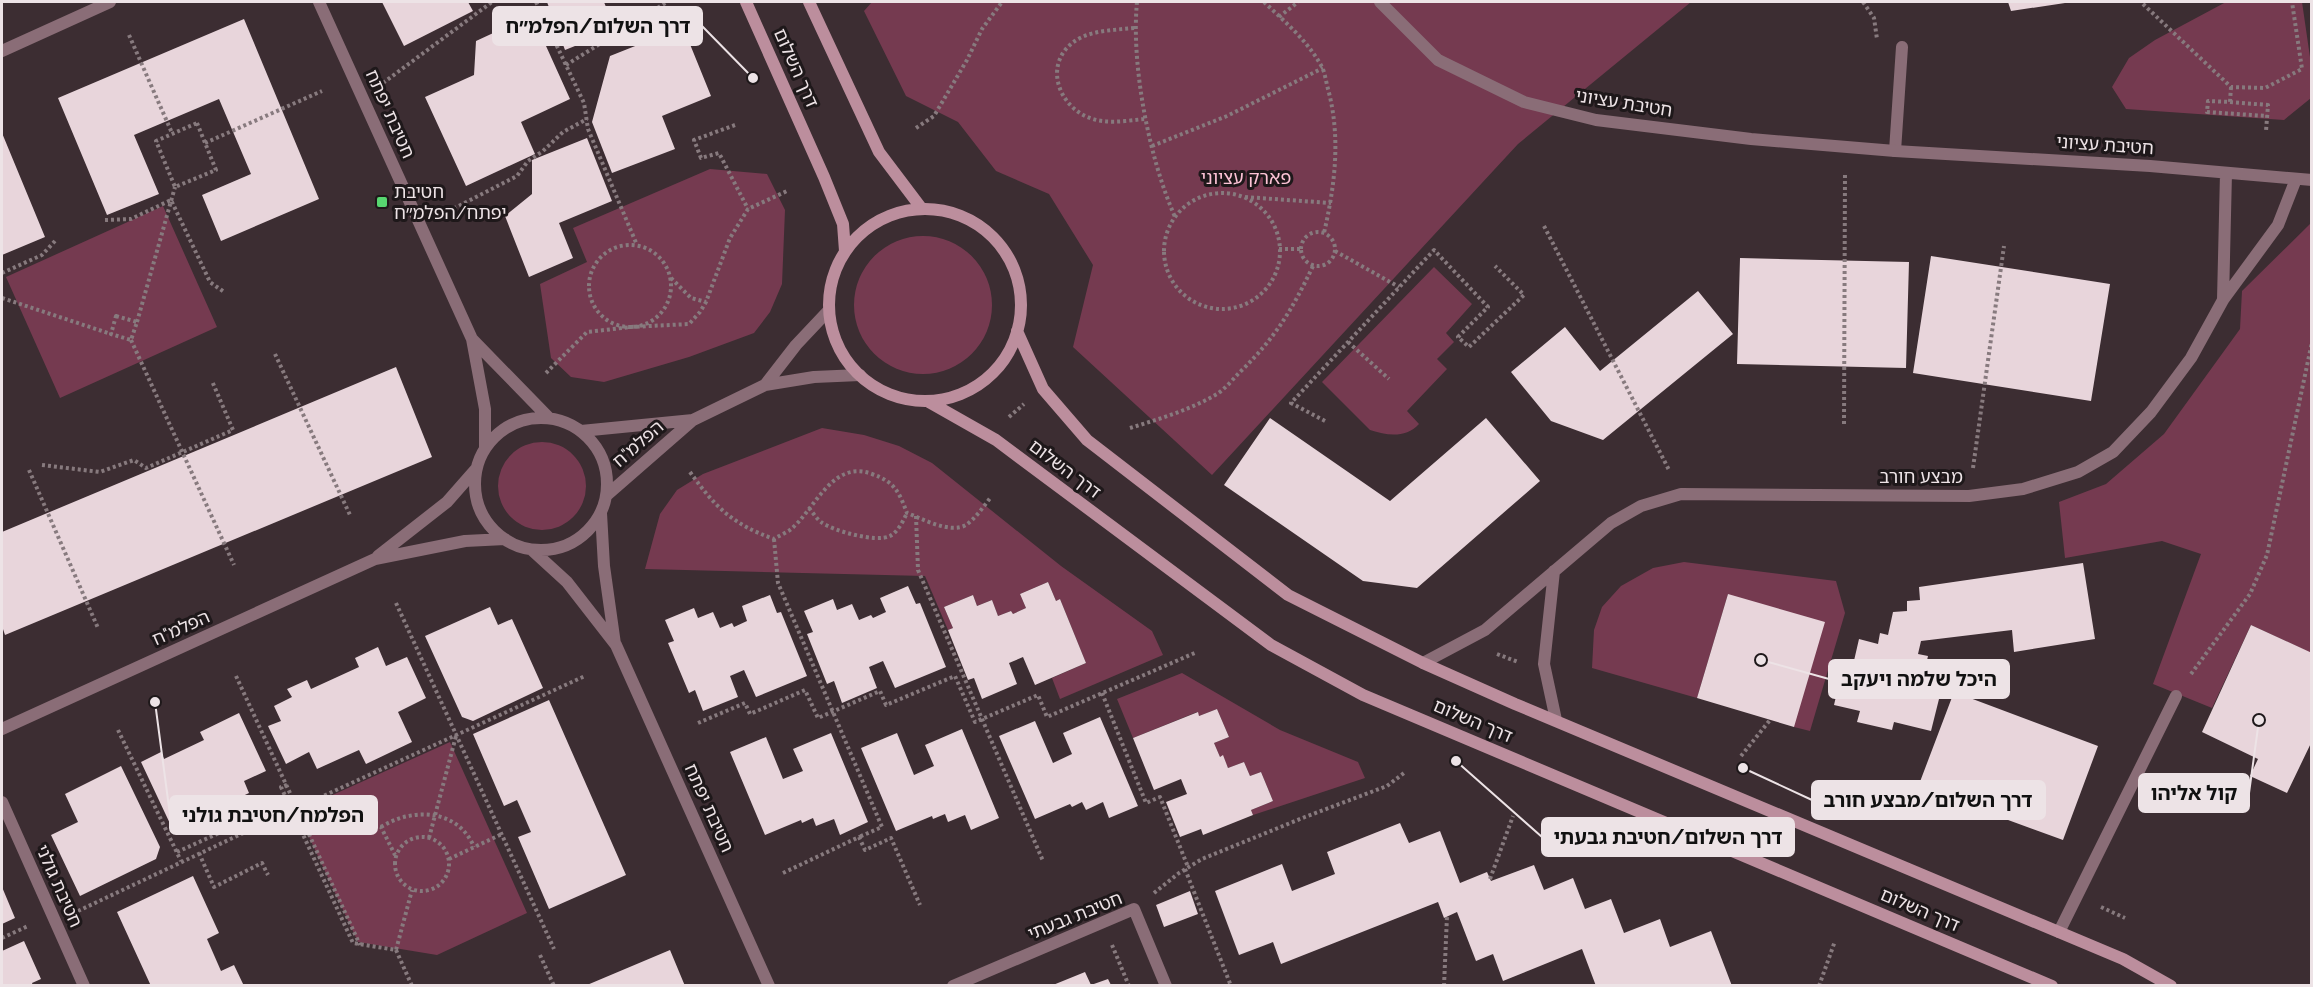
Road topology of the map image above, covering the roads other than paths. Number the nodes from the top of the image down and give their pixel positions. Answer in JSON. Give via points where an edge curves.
{"nodes":[{"id":1,"x":110,"y":2,"type":"edge"},
{"id":2,"x":319,"y":2,"type":"edge"},
{"id":3,"x":747,"y":2,"type":"edge"},
{"id":4,"x":808,"y":2,"type":"edge"},
{"id":5,"x":1380,"y":2,"type":"edge"},
{"id":6,"x":1902,"y":47,"type":"dead end"},
{"id":7,"x":2,"y":51,"type":"edge"},
{"id":8,"x":1895,"y":151,"type":"junction"},
{"id":9,"x":2226,"y":172,"type":"junction"},
{"id":10,"x":2296,"y":179,"type":"junction"},
{"id":11,"x":2312,"y":180,"type":"edge"},
{"id":12,"x":922,"y":209,"type":"junction"},
{"id":13,"x":845,"y":251,"type":"junction"},
{"id":14,"x":2223,"y":300,"type":"junction"},
{"id":15,"x":829,"y":309,"type":"junction"},
{"id":16,"x":1017,"y":331,"type":"junction"},
{"id":17,"x":472,"y":339,"type":"junction"},
{"id":18,"x":860,"y":375,"type":"junction"},
{"id":19,"x":765,"y":385,"type":"junction"},
{"id":20,"x":928,"y":402,"type":"junction"},
{"id":21,"x":549,"y":418,"type":"junction"},
{"id":22,"x":693,"y":420,"type":"junction"},
{"id":23,"x":581,"y":431,"type":"junction"},
{"id":24,"x":485,"y":448,"type":"junction"},
{"id":25,"x":476,"y":468,"type":"junction"},
{"id":26,"x":607,"y":495,"type":"junction"},
{"id":27,"x":601,"y":513,"type":"junction"},
{"id":28,"x":506,"y":539,"type":"junction"},
{"id":29,"x":532,"y":550,"type":"junction"},
{"id":30,"x":375,"y":559,"type":"junction"},
{"id":31,"x":1554,"y":571,"type":"junction"},
{"id":32,"x":616,"y":645,"type":"junction"},
{"id":33,"x":1423,"y":663,"type":"junction"},
{"id":34,"x":2176,"y":696,"type":"road end"},
{"id":35,"x":1556,"y":720,"type":"junction"},
{"id":36,"x":2,"y":729,"type":"edge"},
{"id":37,"x":2,"y":802,"type":"edge"},
{"id":38,"x":2059,"y":932,"type":"junction"},
{"id":39,"x":84,"y":986,"type":"edge"},
{"id":40,"x":769,"y":986,"type":"edge"},
{"id":41,"x":953,"y":986,"type":"edge"},
{"id":42,"x":1166,"y":986,"type":"edge"},
{"id":43,"x":2052,"y":986,"type":"edge"},
{"id":44,"x":2171,"y":986,"type":"edge"}],
"edges":[{"from":1,"to":7,"type":"street"},
{"from":2,"to":17,"type":"street","name":"חטיבת יפתח"},
{"from":3,"to":13,"type":"street","name":"דרך השלום","via":[[836,205],[843,224]]},
{"from":4,"to":12,"type":"street","via":[[879,152]]},
{"from":5,"to":8,"type":"street","name":"חטיבת עציוני","via":[[1438,60],[1524,102],[1596,120],[1751,140]]},
{"from":6,"to":8,"type":"street"},
{"from":8,"to":9,"type":"street","name":"חטיבת עציוני"},
{"from":9,"to":10,"type":"street","name":"חטיבת עציוני"},
{"from":9,"to":14,"type":"street","name":"מבצע חורב"},
{"from":10,"to":11,"type":"street","name":"חטיבת עציוני"},
{"from":10,"to":14,"type":"street","name":"מבצע חורב","via":[[2278,225]]},
{"from":12,"to":13,"type":"street","via":[[893,214],[867,229]]},
{"from":12,"to":16,"type":"street","via":[[952,213],[979,225],[1001,246],[1015,272],[1021,302]]},
{"from":13,"to":15,"type":"street","via":[[832,279]]},
{"from":14,"to":31,"type":"street","name":"מבצע חורב","via":[[2191,358],[2151,412],[2113,452],[2078,472],[2023,489],[1969,496],[1681,495],[1641,506],[1611,523]]},
{"from":15,"to":18,"type":"street","via":[[835,340],[849,366]]},
{"from":15,"to":19,"type":"street","name":"הפלמ\"ח"},
{"from":16,"to":20,"type":"street","via":[[1005,359],[984,381],[958,396]]},
{"from":16,"to":33,"type":"street","name":"דרך השלום","via":[[1043,389],[1087,440],[1288,595]]},
{"from":17,"to":21,"type":"street","name":"חטיבת יפתח"},
{"from":17,"to":24,"type":"street","name":"חטיבת יפתח","via":[[485,409]]},
{"from":18,"to":19,"type":"street","name":"הפלמ\"ח"},
{"from":18,"to":20,"type":"street","via":[[872,386],[899,398]]},
{"from":19,"to":22,"type":"street","name":"הפלמ\"ח"},
{"from":20,"to":43,"type":"street","name":"דרך השלום","via":[[996,440],[1271,645],[1363,694]]},
{"from":21,"to":23,"type":"street"},
{"from":21,"to":24,"type":"street","via":[[519,420],[500,431]]},
{"from":22,"to":23,"type":"street","name":"הפלמ\"ח"},
{"from":22,"to":26,"type":"street","name":"הפלמ\"ח"},
{"from":23,"to":26,"type":"street","via":[[602,457],[608,476]]},
{"from":24,"to":25,"type":"street"},
{"from":25,"to":28,"type":"street","via":[[474,491],[480,512],[493,531]]},
{"from":25,"to":30,"type":"street","name":"הפלמ\"ח","via":[[447,502]]},
{"from":26,"to":27,"type":"street"},
{"from":27,"to":29,"type":"street","via":[[575,542],[554,549]]},
{"from":27,"to":32,"type":"street","name":"חטיבת יפתח","via":[[604,566]]},
{"from":28,"to":29,"type":"street"},
{"from":28,"to":30,"type":"street","name":"הפלמ\"ח","via":[[465,541]]},
{"from":29,"to":32,"type":"street","name":"חטיבת יפתח","via":[[567,582]]},
{"from":30,"to":36,"type":"street","name":"הפלמ\"ח"},
{"from":31,"to":33,"type":"street","name":"מבצע חורב","via":[[1485,630]]},
{"from":31,"to":35,"type":"street","via":[[1544,664]]},
{"from":32,"to":40,"type":"street","name":"חטיבת יפתח"},
{"from":33,"to":35,"type":"street","name":"דרך השלום"},
{"from":34,"to":38,"type":"street"},
{"from":35,"to":38,"type":"street","name":"דרך השלום"},
{"from":37,"to":39,"type":"street","name":"חטיבת גולני"},
{"from":38,"to":44,"type":"street","name":"דרך השלום","via":[[2123,959]]},
{"from":41,"to":42,"type":"street","name":"חטיבת גבעתי","via":[[1134,909]]}]}
